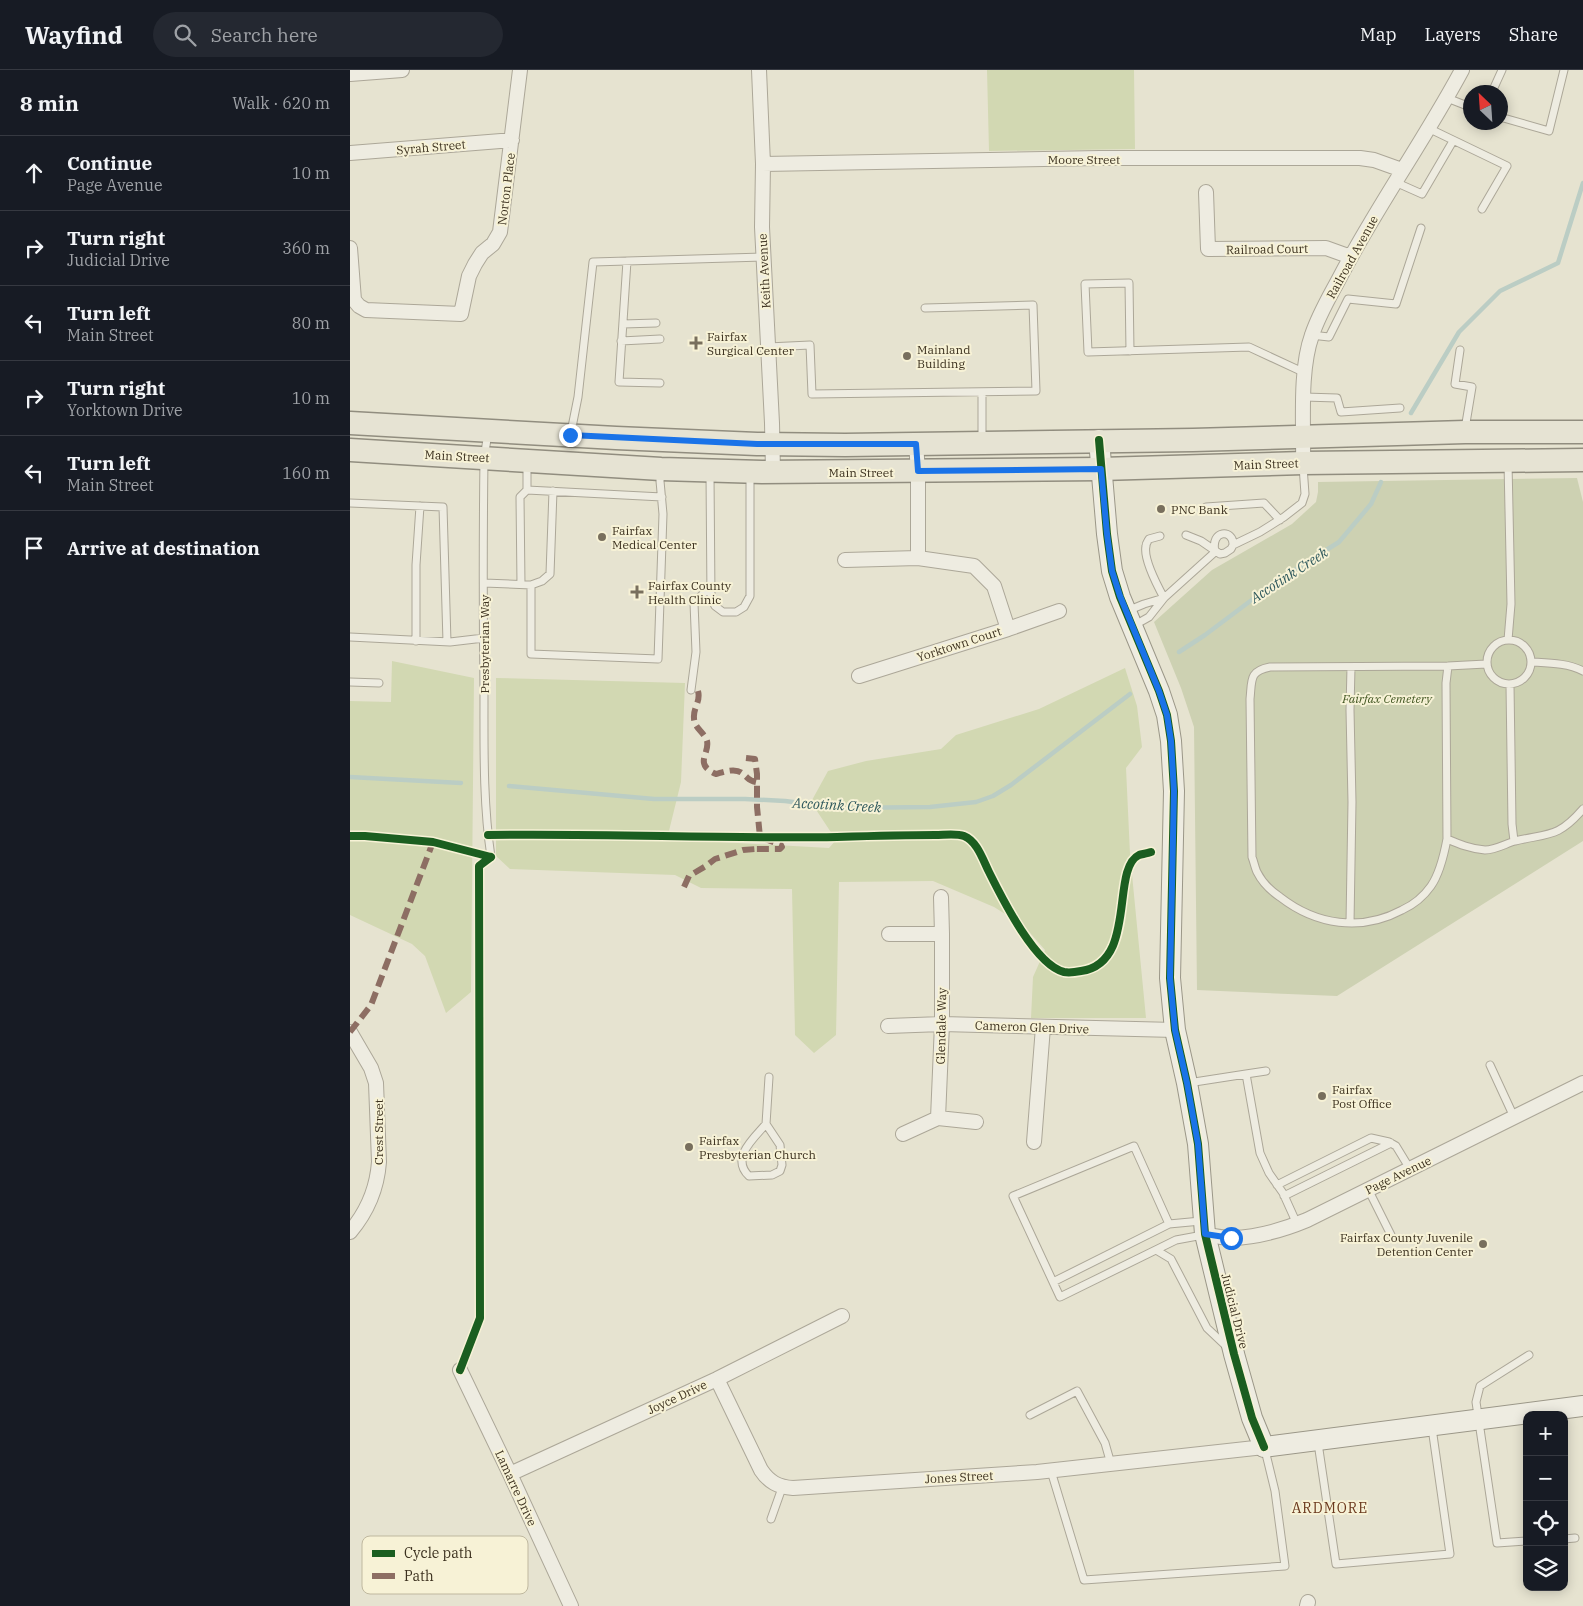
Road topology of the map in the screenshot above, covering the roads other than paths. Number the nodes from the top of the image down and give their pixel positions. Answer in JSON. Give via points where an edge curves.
{"nodes":[{"id":1,"x":402,"y":70,"type":"edge"},
{"id":2,"x":520,"y":70,"type":"edge"},
{"id":3,"x":759,"y":70,"type":"edge"},
{"id":4,"x":1462,"y":70,"type":"edge"},
{"id":5,"x":1502,"y":70,"type":"edge"},
{"id":6,"x":1564,"y":70,"type":"edge"},
{"id":7,"x":350,"y":74,"type":"edge"},
{"id":8,"x":1495,"y":85,"type":"edge"},
{"id":9,"x":1447,"y":98,"type":"junction"},
{"id":10,"x":1463,"y":104,"type":"edge"},
{"id":11,"x":1508,"y":119,"type":"edge"},
{"id":12,"x":1428,"y":128,"type":"junction"},
{"id":13,"x":512,"y":140,"type":"junction"},
{"id":14,"x":1453,"y":141,"type":"junction"},
{"id":15,"x":350,"y":153,"type":"edge"},
{"id":16,"x":763,"y":164,"type":"junction"},
{"id":17,"x":1399,"y":176,"type":"junction"},
{"id":18,"x":1206,"y":192,"type":"dead end"},
{"id":19,"x":1482,"y":209,"type":"dead end"},
{"id":20,"x":1420,"y":228,"type":"dead end"},
{"id":21,"x":350,"y":248,"type":"edge"},
{"id":22,"x":1351,"y":256,"type":"junction"},
{"id":23,"x":763,"y":257,"type":"junction"},
{"id":24,"x":627,"y":261,"type":"junction"},
{"id":25,"x":925,"y":308,"type":"dead end"},
{"id":26,"x":656,"y":323,"type":"dead end"},
{"id":27,"x":623,"y":324,"type":"junction"},
{"id":28,"x":1312,"y":335,"type":"junction"},
{"id":29,"x":660,"y":339,"type":"dead end"},
{"id":30,"x":621,"y":341,"type":"junction"},
{"id":31,"x":768,"y":347,"type":"junction"},
{"id":32,"x":1460,"y":350,"type":"dead end"},
{"id":33,"x":1130,"y":351,"type":"junction"},
{"id":34,"x":1305,"y":373,"type":"junction"},
{"id":35,"x":660,"y":383,"type":"dead end"},
{"id":36,"x":982,"y":392,"type":"junction"},
{"id":37,"x":1304,"y":396,"type":"junction"},
{"id":38,"x":1400,"y":408,"type":"dead end"},
{"id":39,"x":350,"y":423,"type":"edge"},
{"id":40,"x":488,"y":430,"type":"junction"},
{"id":41,"x":1465,"y":432,"type":"junction"},
{"id":42,"x":1583,"y":432,"type":"edge"},
{"id":43,"x":570,"y":435,"type":"junction"},
{"id":44,"x":1304,"y":436,"type":"junction"},
{"id":45,"x":1100,"y":440,"type":"junction"},
{"id":46,"x":982,"y":442,"type":"junction"},
{"id":47,"x":772,"y":444,"type":"junction"},
{"id":48,"x":916,"y":444,"type":"junction"},
{"id":49,"x":350,"y":450,"type":"edge"},
{"id":50,"x":484,"y":458,"type":"junction"},
{"id":51,"x":526,"y":460,"type":"junction"},
{"id":52,"x":1508,"y":460,"type":"junction"},
{"id":53,"x":1583,"y":460,"type":"edge"},
{"id":54,"x":1303,"y":463,"type":"junction"},
{"id":55,"x":661,"y":469,"type":"junction"},
{"id":56,"x":1101,"y":469,"type":"junction"},
{"id":57,"x":710,"y":471,"type":"junction"},
{"id":58,"x":918,"y":471,"type":"junction"},
{"id":59,"x":750,"y":472,"type":"junction"},
{"id":60,"x":772,"y":472,"type":"junction"},
{"id":61,"x":527,"y":490,"type":"junction"},
{"id":62,"x":553,"y":491,"type":"junction"},
{"id":63,"x":662,"y":497,"type":"junction"},
{"id":64,"x":350,"y":503,"type":"edge"},
{"id":65,"x":420,"y":506,"type":"junction"},
{"id":66,"x":1206,"y":508,"type":"dead end"},
{"id":67,"x":1280,"y":520,"type":"junction"},
{"id":68,"x":1186,"y":535,"type":"dead end"},
{"id":69,"x":1160,"y":536,"type":"dead end"},
{"id":70,"x":1233,"y":545,"type":"junction"},
{"id":71,"x":1215,"y":552,"type":"junction"},
{"id":72,"x":918,"y":558,"type":"junction"},
{"id":73,"x":845,"y":560,"type":"dead end"},
{"id":74,"x":484,"y":583,"type":"junction"},
{"id":75,"x":521,"y":584,"type":"junction"},
{"id":76,"x":531,"y":585,"type":"junction"},
{"id":77,"x":710,"y":587,"type":"junction"},
{"id":78,"x":1164,"y":598,"type":"junction"},
{"id":79,"x":1059,"y":611,"type":"dead end"},
{"id":80,"x":1130,"y":618,"type":"junction"},
{"id":81,"x":1008,"y":629,"type":"junction"},
{"id":82,"x":350,"y":637,"type":"edge"},
{"id":83,"x":484,"y":638,"type":"junction"},
{"id":84,"x":1508,"y":640,"type":"junction"},
{"id":85,"x":416,"y":641,"type":"junction"},
{"id":86,"x":446,"y":642,"type":"junction"},
{"id":87,"x":1531,"y":662,"type":"junction"},
{"id":88,"x":1486,"y":664,"type":"junction"},
{"id":89,"x":1448,"y":666,"type":"junction"},
{"id":90,"x":1351,"y":667,"type":"junction"},
{"id":91,"x":1583,"y":671,"type":"edge"},
{"id":92,"x":859,"y":676,"type":"dead end"},
{"id":93,"x":350,"y":682,"type":"edge"},
{"id":94,"x":379,"y":684,"type":"dead end"},
{"id":95,"x":1510,"y":685,"type":"junction"},
{"id":96,"x":691,"y":690,"type":"dead end"},
{"id":97,"x":1583,"y":809,"type":"edge"},
{"id":98,"x":1447,"y":839,"type":"junction"},
{"id":99,"x":1514,"y":842,"type":"junction"},
{"id":100,"x":491,"y":857,"type":"dead end"},
{"id":101,"x":941,"y":897,"type":"dead end"},
{"id":102,"x":1350,"y":923,"type":"junction"},
{"id":103,"x":889,"y":934,"type":"dead end"},
{"id":104,"x":942,"y":934,"type":"junction"},
{"id":105,"x":942,"y":1024,"type":"junction"},
{"id":106,"x":888,"y":1026,"type":"dead end"},
{"id":107,"x":1042,"y":1027,"type":"junction"},
{"id":108,"x":1175,"y":1030,"type":"junction"},
{"id":109,"x":350,"y":1032,"type":"edge"},
{"id":110,"x":1490,"y":1064,"type":"dead end"},
{"id":111,"x":1266,"y":1071,"type":"dead end"},
{"id":112,"x":1246,"y":1074,"type":"junction"},
{"id":113,"x":769,"y":1077,"type":"dead end"},
{"id":114,"x":1187,"y":1083,"type":"junction"},
{"id":115,"x":1583,"y":1083,"type":"edge"},
{"id":116,"x":1514,"y":1117,"type":"junction"},
{"id":117,"x":938,"y":1118,"type":"junction"},
{"id":118,"x":976,"y":1122,"type":"dead end"},
{"id":119,"x":766,"y":1124,"type":"junction"},
{"id":120,"x":903,"y":1134,"type":"dead end"},
{"id":121,"x":1034,"y":1142,"type":"dead end"},
{"id":122,"x":1391,"y":1143,"type":"junction"},
{"id":123,"x":1410,"y":1169,"type":"junction"},
{"id":124,"x":1277,"y":1185,"type":"junction"},
{"id":125,"x":1368,"y":1189,"type":"junction"},
{"id":126,"x":1284,"y":1196,"type":"junction"},
{"id":127,"x":1169,"y":1224,"type":"junction"},
{"id":128,"x":1297,"y":1224,"type":"junction"},
{"id":129,"x":1205,"y":1228,"type":"junction"},
{"id":130,"x":350,"y":1232,"type":"edge"},
{"id":131,"x":1391,"y":1235,"type":"dead end"},
{"id":132,"x":1156,"y":1250,"type":"junction"},
{"id":133,"x":1053,"y":1282,"type":"junction"},
{"id":134,"x":842,"y":1316,"type":"dead end"},
{"id":135,"x":1234,"y":1354,"type":"junction"},
{"id":136,"x":1529,"y":1355,"type":"dead end"},
{"id":137,"x":460,"y":1370,"type":"dead end"},
{"id":138,"x":717,"y":1379,"type":"junction"},
{"id":139,"x":1583,"y":1406,"type":"edge"},
{"id":140,"x":1030,"y":1415,"type":"dead end"},
{"id":141,"x":1479,"y":1419,"type":"junction"},
{"id":142,"x":1431,"y":1426,"type":"junction"},
{"id":143,"x":1317,"y":1440,"type":"junction"},
{"id":144,"x":1264,"y":1447,"type":"junction"},
{"id":145,"x":1111,"y":1465,"type":"junction"},
{"id":146,"x":1051,"y":1471,"type":"junction"},
{"id":147,"x":510,"y":1474,"type":"junction"},
{"id":148,"x":782,"y":1488,"type":"junction"},
{"id":149,"x":771,"y":1520,"type":"dead end"},
{"id":150,"x":1568,"y":1538,"type":"edge"},
{"id":151,"x":1575,"y":1538,"type":"dead end"},
{"id":152,"x":1523,"y":1541,"type":"edge"},
{"id":153,"x":571,"y":1606,"type":"edge"}],
"edges":[{"from":1,"to":7,"type":"street"},
{"from":2,"to":13,"type":"street","name":"Norton Place"},
{"from":3,"to":16,"type":"street","name":"Keith Avenue"},
{"from":4,"to":9,"type":"street","name":"Railroad Avenue"},
{"from":5,"to":8,"type":"lane"},
{"from":6,"to":11,"type":"lane","via":[[1549,131]]},
{"from":9,"to":10,"type":"lane"},
{"from":9,"to":12,"type":"street","name":"Railroad Avenue"},
{"from":12,"to":14,"type":"lane"},
{"from":12,"to":17,"type":"street","name":"Railroad Avenue"},
{"from":13,"to":15,"type":"street","name":"Syrah Street"},
{"from":13,"to":21,"type":"street","name":"Norton Place","via":[[500,232],[474,264],[461,314],[366,310],[359,306],[354,300]]},
{"from":14,"to":17,"type":"lane","via":[[1422,194]]},
{"from":14,"to":19,"type":"lane","via":[[1507,166]]},
{"from":16,"to":17,"type":"street","name":"Moore Street","via":[[1100,158],[1360,158],[1374,160]]},
{"from":16,"to":23,"type":"street","name":"Keith Avenue"},
{"from":17,"to":22,"type":"street","name":"Railroad Avenue"},
{"from":18,"to":22,"type":"street","name":"Railroad Court","via":[[1208,249],[1326,248]]},
{"from":20,"to":28,"type":"lane","via":[[1396,304],[1348,299],[1329,337]]},
{"from":22,"to":28,"type":"street","name":"Railroad Avenue"},
{"from":23,"to":24,"type":"lane"},
{"from":23,"to":31,"type":"street","name":"Keith Avenue"},
{"from":24,"to":27,"type":"lane"},
{"from":24,"to":43,"type":"lane","via":[[593,262],[578,397]]},
{"from":25,"to":36,"type":"lane","via":[[1032,305],[1036,391]]},
{"from":26,"to":27,"type":"lane"},
{"from":27,"to":30,"type":"lane"},
{"from":28,"to":34,"type":"street","name":"Railroad Avenue"},
{"from":29,"to":30,"type":"lane"},
{"from":30,"to":35,"type":"lane","via":[[619,382]]},
{"from":31,"to":36,"type":"lane","via":[[810,346],[812,394]]},
{"from":31,"to":47,"type":"street","name":"Keith Avenue"},
{"from":32,"to":41,"type":"lane","via":[[1455,384],[1472,387]]},
{"from":33,"to":33,"type":"lane","via":[[1088,352],[1085,284],[1129,282]]},
{"from":33,"to":34,"type":"lane","via":[[1250,347]]},
{"from":34,"to":37,"type":"street","name":"Railroad Avenue"},
{"from":36,"to":46,"type":"lane"},
{"from":37,"to":38,"type":"lane","via":[[1337,398],[1341,412]]},
{"from":37,"to":44,"type":"street","name":"Railroad Avenue"},
{"from":39,"to":40,"type":"main road"},
{"from":40,"to":43,"type":"main road"},
{"from":40,"to":50,"type":"lane","name":"Presbyterian Way"},
{"from":41,"to":42,"type":"main road"},
{"from":41,"to":44,"type":"main road"},
{"from":43,"to":47,"type":"main road"},
{"from":44,"to":45,"type":"main road"},
{"from":44,"to":54,"type":"street","name":"Railroad Avenue"},
{"from":45,"to":46,"type":"main road"},
{"from":45,"to":56,"type":"street","name":"Judicial Drive"},
{"from":46,"to":48,"type":"main road"},
{"from":47,"to":48,"type":"main road"},
{"from":47,"to":60,"type":"street","name":"Keith Avenue"},
{"from":48,"to":58,"type":"street"},
{"from":49,"to":50,"type":"main road","name":"Main Street"},
{"from":50,"to":51,"type":"main road","name":"Main Street"},
{"from":50,"to":74,"type":"lane","name":"Presbyterian Way"},
{"from":51,"to":55,"type":"main road","name":"Main Street"},
{"from":51,"to":61,"type":"lane"},
{"from":52,"to":53,"type":"main road","name":"Main Street"},
{"from":52,"to":54,"type":"main road","name":"Main Street"},
{"from":52,"to":84,"type":"lane","via":[[1511,594]]},
{"from":54,"to":56,"type":"main road","name":"Main Street"},
{"from":54,"to":67,"type":"lane","via":[[1305,494],[1302,503]]},
{"from":55,"to":57,"type":"main road","name":"Main Street"},
{"from":55,"to":63,"type":"lane"},
{"from":56,"to":58,"type":"main road","name":"Main Street"},
{"from":56,"to":80,"type":"street","name":"Judicial Drive","via":[[1112,571]]},
{"from":57,"to":59,"type":"main road","name":"Main Street"},
{"from":57,"to":77,"type":"lane"},
{"from":58,"to":60,"type":"main road","name":"Main Street"},
{"from":58,"to":72,"type":"street"},
{"from":59,"to":60,"type":"main road","name":"Main Street"},
{"from":59,"to":77,"type":"lane","via":[[750,596],[744,607],[736,612],[723,612],[710,598]]},
{"from":61,"to":62,"type":"lane"},
{"from":61,"to":75,"type":"lane","via":[[520,496]]},
{"from":62,"to":63,"type":"lane"},
{"from":62,"to":76,"type":"lane","via":[[550,574]]},
{"from":63,"to":76,"type":"lane","via":[[658,660],[531,654]]},
{"from":64,"to":65,"type":"lane"},
{"from":65,"to":85,"type":"lane"},
{"from":65,"to":86,"type":"lane","via":[[443,507]]},
{"from":66,"to":67,"type":"lane","via":[[1264,504]]},
{"from":67,"to":70,"type":"lane"},
{"from":68,"to":71,"type":"lane"},
{"from":69,"to":78,"type":"lane","via":[[1149,539],[1145,546],[1149,567]]},
{"from":70,"to":71,"type":"lane","via":[[1225,553]]},
{"from":70,"to":71,"type":"lane","via":[[1231,536],[1221,534],[1214,541]]},
{"from":71,"to":78,"type":"lane"},
{"from":72,"to":73,"type":"street"},
{"from":72,"to":81,"type":"street","via":[[974,566],[994,586]]},
{"from":74,"to":75,"type":"lane"},
{"from":74,"to":83,"type":"lane","name":"Presbyterian Way"},
{"from":75,"to":76,"type":"lane"},
{"from":77,"to":96,"type":"lane","via":[[694,603],[696,652]]},
{"from":78,"to":80,"type":"lane","via":[[1144,604]]},
{"from":78,"to":80,"type":"lane","via":[[1149,617]]},
{"from":79,"to":81,"type":"street","name":"Yorktown Court"},
{"from":80,"to":108,"type":"street","name":"Judicial Drive","via":[[1167,715],[1171,741],[1174,791],[1170,978]]},
{"from":81,"to":92,"type":"street","name":"Yorktown Court"},
{"from":82,"to":85,"type":"lane"},
{"from":83,"to":86,"type":"lane"},
{"from":83,"to":100,"type":"lane","name":"Presbyterian Way","via":[[485,785]]},
{"from":84,"to":87,"type":"lane","via":[[1522,644]]},
{"from":84,"to":88,"type":"lane","via":[[1501,641],[1490,650]]},
{"from":85,"to":86,"type":"lane"},
{"from":87,"to":91,"type":"lane","via":[[1552,663]]},
{"from":87,"to":95,"type":"lane","via":[[1527,675]]},
{"from":88,"to":89,"type":"lane"},
{"from":88,"to":95,"type":"lane","via":[[1491,677]]},
{"from":89,"to":90,"type":"lane"},
{"from":89,"to":98,"type":"lane"},
{"from":90,"to":102,"type":"lane"},
{"from":90,"to":102,"type":"lane","via":[[1262,669],[1252,678],[1250,699],[1252,858],[1256,871],[1274,893],[1299,910],[1319,919]]},
{"from":93,"to":94,"type":"lane"},
{"from":95,"to":99,"type":"lane"},
{"from":97,"to":99,"type":"lane","via":[[1571,823],[1557,832]]},
{"from":98,"to":99,"type":"lane","via":[[1485,850]]},
{"from":98,"to":102,"type":"lane","via":[[1437,876],[1424,894],[1410,906],[1382,920]]},
{"from":101,"to":104,"type":"street","name":"Glendale Way"},
{"from":103,"to":104,"type":"street"},
{"from":104,"to":105,"type":"street","name":"Glendale Way"},
{"from":105,"to":106,"type":"street","name":"Cameron Glen Drive"},
{"from":105,"to":107,"type":"street","name":"Cameron Glen Drive"},
{"from":105,"to":117,"type":"street","name":"Glendale Way"},
{"from":107,"to":108,"type":"street","name":"Cameron Glen Drive"},
{"from":107,"to":121,"type":"street"},
{"from":108,"to":114,"type":"street","name":"Judicial Drive"},
{"from":109,"to":130,"type":"street","name":"Crest Street","via":[[376,1083],[379,1162],[365,1212]]},
{"from":110,"to":116,"type":"lane"},
{"from":111,"to":112,"type":"lane"},
{"from":112,"to":114,"type":"lane"},
{"from":112,"to":124,"type":"lane","via":[[1260,1153]]},
{"from":113,"to":119,"type":"lane"},
{"from":114,"to":129,"type":"street","name":"Judicial Drive","via":[[1198,1144]]},
{"from":115,"to":116,"type":"street","name":"Page Avenue"},
{"from":116,"to":123,"type":"street","name":"Page Avenue"},
{"from":117,"to":118,"type":"street"},
{"from":117,"to":120,"type":"street"},
{"from":119,"to":119,"type":"lane","via":[[780,1145],[780,1171],[772,1175],[749,1176],[744,1171],[742,1157],[748,1144]]},
{"from":122,"to":123,"type":"lane"},
{"from":122,"to":124,"type":"lane","via":[[1371,1138]]},
{"from":122,"to":126,"type":"lane"},
{"from":123,"to":125,"type":"street","name":"Page Avenue"},
{"from":124,"to":126,"type":"lane"},
{"from":125,"to":128,"type":"street","name":"Page Avenue"},
{"from":125,"to":131,"type":"lane"},
{"from":126,"to":128,"type":"lane"},
{"from":127,"to":129,"type":"lane"},
{"from":127,"to":133,"type":"lane"},
{"from":127,"to":133,"type":"lane","via":[[1134,1146],[1013,1196]]},
{"from":128,"to":129,"type":"street","name":"Page Avenue","via":[[1273,1233],[1231,1238]]},
{"from":129,"to":132,"type":"lane"},
{"from":129,"to":135,"type":"street","name":"Judicial Drive"},
{"from":132,"to":133,"type":"lane","via":[[1060,1297]]},
{"from":132,"to":135,"type":"lane","via":[[1171,1259],[1207,1328]]},
{"from":134,"to":138,"type":"street","name":"Joyce Drive"},
{"from":135,"to":144,"type":"street","name":"Judicial Drive","via":[[1252,1418]]},
{"from":136,"to":141,"type":"lane","via":[[1480,1386],[1476,1402]]},
{"from":137,"to":147,"type":"street","name":"Lamarre Drive"},
{"from":138,"to":147,"type":"street","name":"Joyce Drive"},
{"from":138,"to":148,"type":"street","via":[[765,1477]]},
{"from":139,"to":141,"type":"street"},
{"from":140,"to":145,"type":"lane","via":[[1077,1391],[1105,1443]]},
{"from":141,"to":142,"type":"street"},
{"from":141,"to":152,"type":"lane","via":[[1497,1543]]},
{"from":142,"to":143,"type":"street"},
{"from":142,"to":143,"type":"lane","via":[[1450,1554],[1336,1564]]},
{"from":143,"to":144,"type":"street"},
{"from":144,"to":145,"type":"street","name":"Jones Street"},
{"from":144,"to":146,"type":"lane","via":[[1275,1491],[1285,1566],[1084,1580]]},
{"from":145,"to":146,"type":"street","name":"Jones Street"},
{"from":146,"to":148,"type":"street","name":"Jones Street"},
{"from":147,"to":153,"type":"street","name":"Lamarre Drive"},
{"from":148,"to":149,"type":"lane"},
{"from":150,"to":151,"type":"lane"}]}
